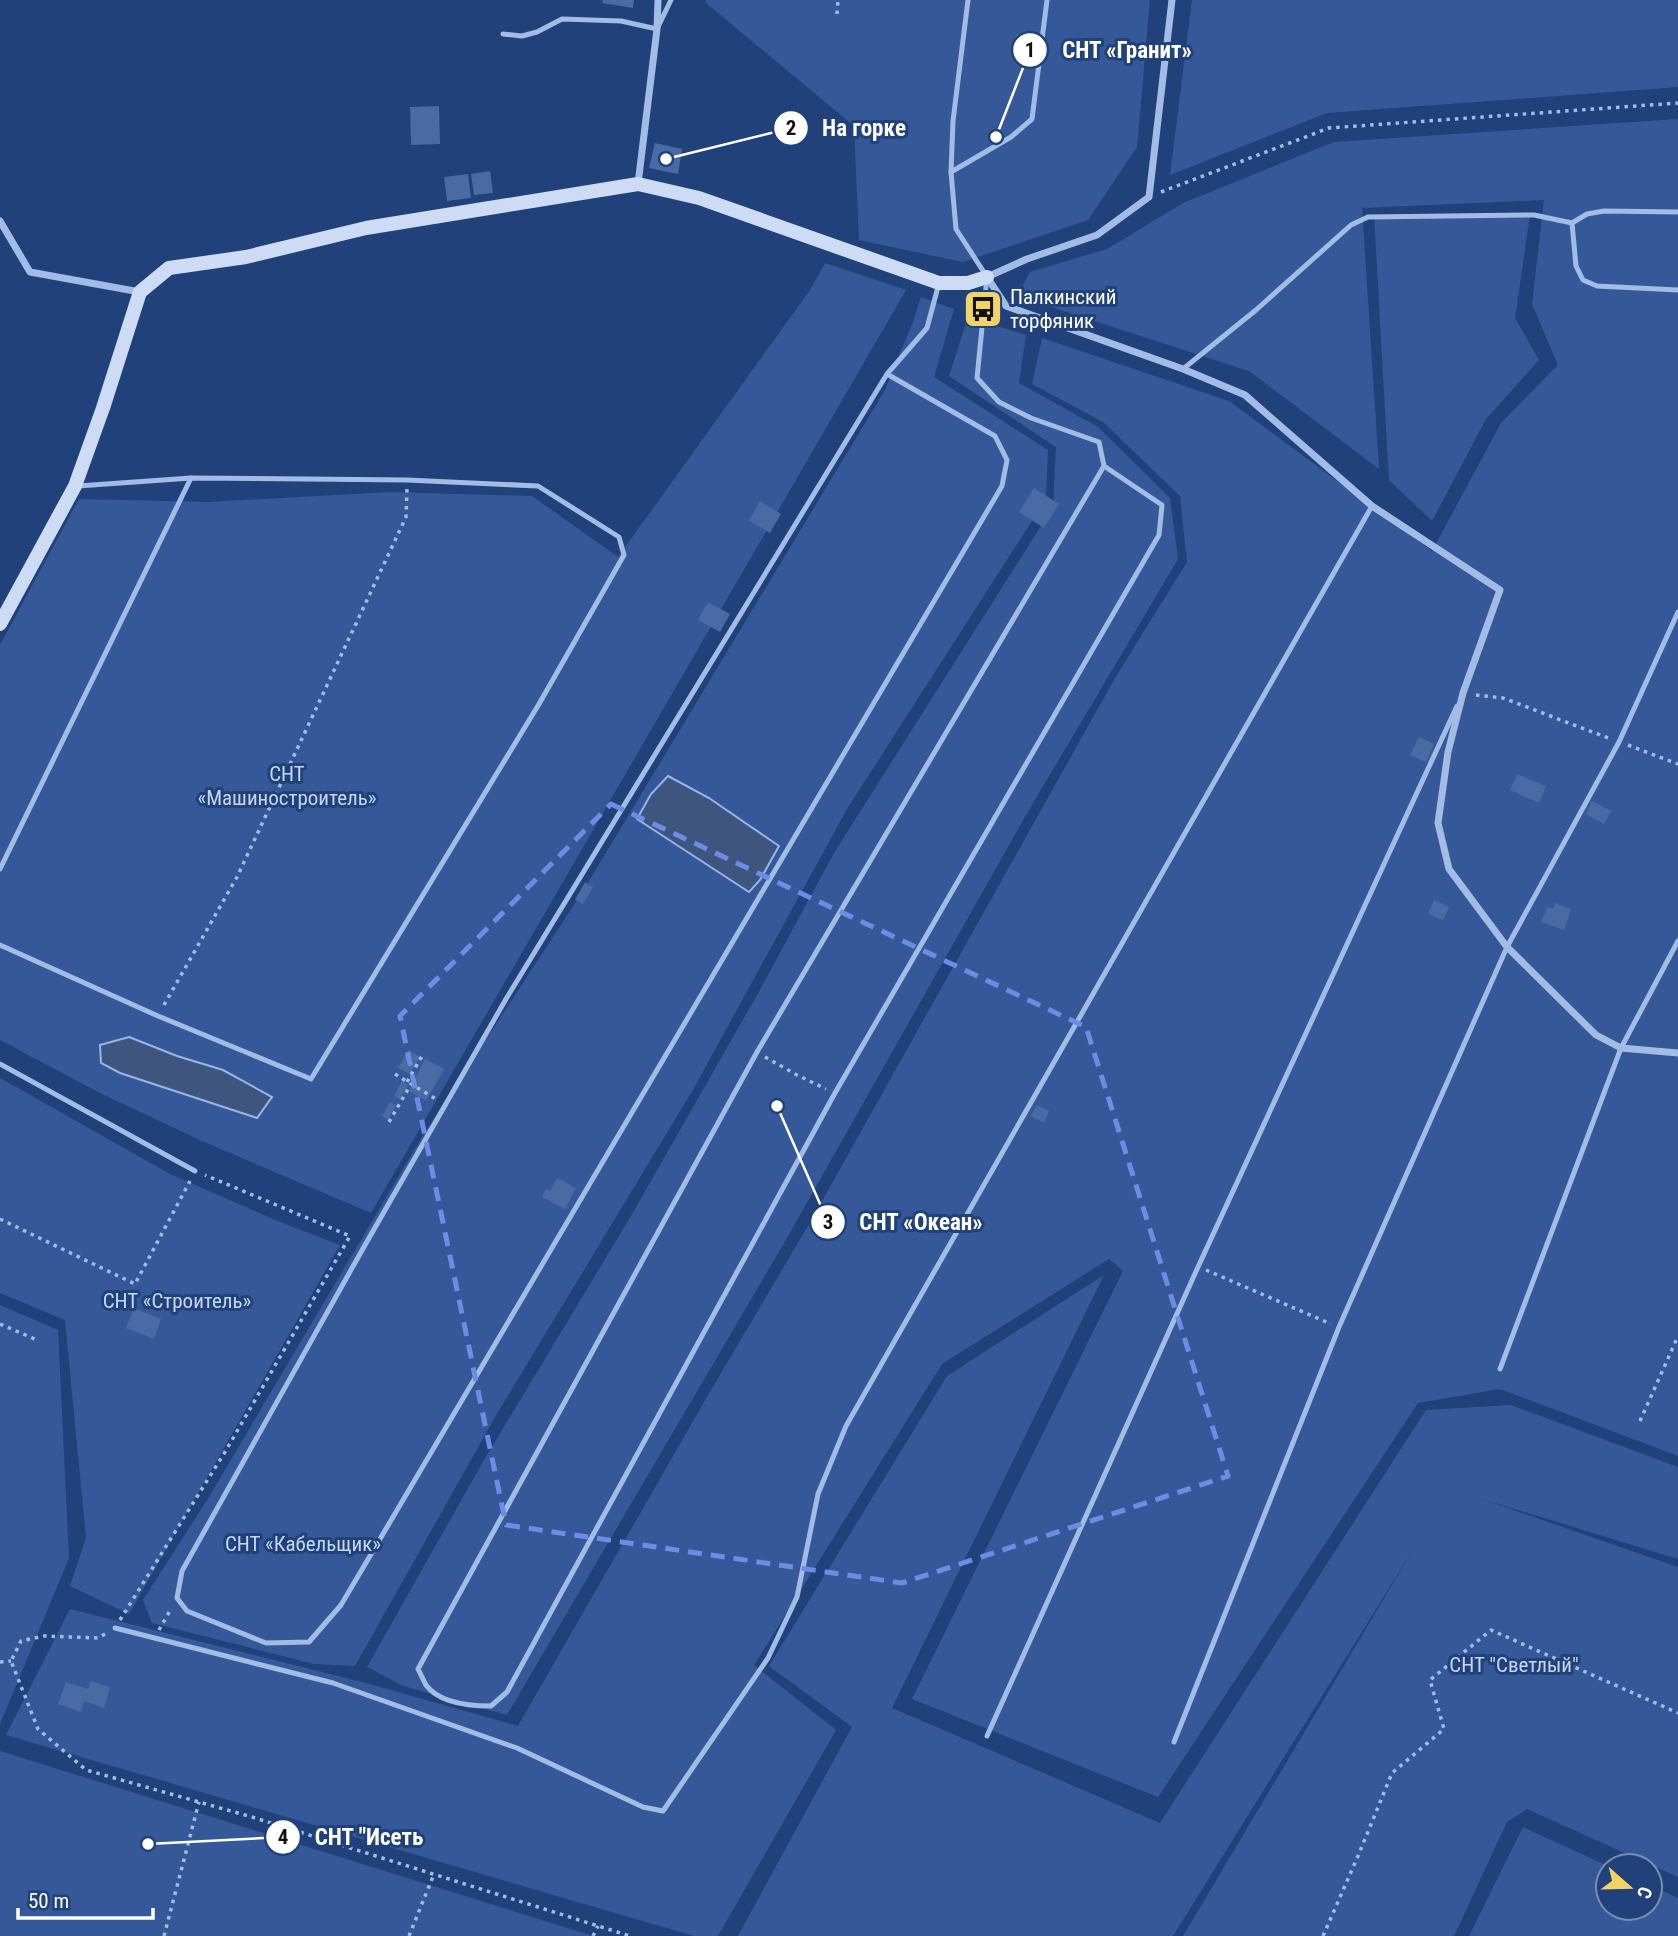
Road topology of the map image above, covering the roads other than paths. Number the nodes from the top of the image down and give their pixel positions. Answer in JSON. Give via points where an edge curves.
{"nodes":[{"id":1,"x":658,"y":0,"type":"edge"},
{"id":2,"x":671,"y":0,"type":"edge"},
{"id":3,"x":968,"y":0,"type":"edge"},
{"id":4,"x":1047,"y":0,"type":"edge"},
{"id":5,"x":1172,"y":0,"type":"edge"},
{"id":6,"x":657,"y":29,"type":"junction"},
{"id":7,"x":503,"y":34,"type":"dead end"},
{"id":8,"x":951,"y":172,"type":"junction"},
{"id":9,"x":638,"y":184,"type":"junction"},
{"id":10,"x":1678,"y":212,"type":"edge"},
{"id":11,"x":0,"y":221,"type":"edge"},
{"id":12,"x":1572,"y":223,"type":"junction"},
{"id":13,"x":988,"y":277,"type":"junction"},
{"id":14,"x":939,"y":283,"type":"junction"},
{"id":15,"x":1678,"y":290,"type":"edge"},
{"id":16,"x":140,"y":292,"type":"junction"},
{"id":17,"x":1183,"y":369,"type":"junction"},
{"id":18,"x":887,"y":374,"type":"junction"},
{"id":19,"x":1104,"y":467,"type":"junction"},
{"id":20,"x":191,"y":478,"type":"junction"},
{"id":21,"x":75,"y":486,"type":"junction"},
{"id":22,"x":1372,"y":506,"type":"junction"},
{"id":23,"x":1678,"y":612,"type":"edge"},
{"id":24,"x":0,"y":625,"type":"edge"},
{"id":25,"x":1463,"y":693,"type":"junction"},
{"id":26,"x":0,"y":869,"type":"edge"},
{"id":27,"x":1678,"y":941,"type":"edge"},
{"id":28,"x":0,"y":945,"type":"edge"},
{"id":29,"x":1507,"y":947,"type":"junction"},
{"id":30,"x":1621,"y":1048,"type":"junction"},
{"id":31,"x":1678,"y":1053,"type":"edge"},
{"id":32,"x":0,"y":1064,"type":"edge"},
{"id":33,"x":195,"y":1171,"type":"road end"},
{"id":34,"x":1500,"y":1369,"type":"dead end"},
{"id":35,"x":115,"y":1628,"type":"road end"},
{"id":36,"x":987,"y":1736,"type":"dead end"},
{"id":37,"x":1174,"y":1742,"type":"dead end"}],
"edges":[{"from":1,"to":6,"type":"street"},
{"from":2,"to":6,"type":"lane"},
{"from":3,"to":8,"type":"lane"},
{"from":4,"to":8,"type":"lane","via":[[1032,119],[1011,137]]},
{"from":5,"to":13,"type":"street","via":[[1149,197],[1097,235]]},
{"from":6,"to":7,"type":"lane","via":[[621,21],[562,19],[523,36]]},
{"from":6,"to":9,"type":"street"},
{"from":8,"to":13,"type":"lane","via":[[956,229]]},
{"from":9,"to":14,"type":"street","via":[[699,198]]},
{"from":9,"to":16,"type":"street","via":[[366,229],[246,257],[169,268]]},
{"from":10,"to":12,"type":"lane","via":[[1604,211]]},
{"from":11,"to":16,"type":"street","via":[[30,272]]},
{"from":12,"to":15,"type":"lane","via":[[1576,265],[1583,280],[1597,286]]},
{"from":12,"to":17,"type":"lane","via":[[1534,215],[1368,217],[1351,225]]},
{"from":13,"to":14,"type":"street","via":[[968,283]]},
{"from":13,"to":17,"type":"street","via":[[1006,306]]},
{"from":13,"to":19,"type":"lane","via":[[977,378],[999,402],[1099,442]]},
{"from":14,"to":18,"type":"lane","via":[[926,328]]},
{"from":16,"to":21,"type":"street"},
{"from":17,"to":22,"type":"street","via":[[1245,396]]},
{"from":18,"to":18,"type":"lane","via":[[995,436],[1007,460],[1002,486],[341,1605],[309,1642],[266,1643],[187,1611],[177,1598],[182,1572],[365,1245],[506,999]]},
{"from":19,"to":19,"type":"lane","via":[[1161,505],[1159,536],[835,1093],[507,1692],[491,1706],[470,1706],[442,1697],[426,1686],[418,1669],[757,1052]]},
{"from":20,"to":21,"type":"lane"},
{"from":20,"to":26,"type":"lane"},
{"from":20,"to":28,"type":"lane","via":[[538,486],[619,537],[624,555],[311,1079]]},
{"from":21,"to":24,"type":"street"},
{"from":22,"to":25,"type":"street","via":[[1500,590]]},
{"from":22,"to":35,"type":"lane","via":[[846,1426],[818,1494],[797,1597],[768,1658],[663,1811],[643,1807],[517,1748],[333,1682]]},
{"from":23,"to":29,"type":"lane","via":[[1619,742]]},
{"from":25,"to":29,"type":"street","via":[[1448,752],[1438,823],[1449,869]]},
{"from":25,"to":36,"type":"lane"},
{"from":27,"to":30,"type":"lane"},
{"from":29,"to":30,"type":"street","via":[[1596,1035]]},
{"from":29,"to":37,"type":"lane","via":[[1339,1327]]},
{"from":30,"to":31,"type":"street"},
{"from":30,"to":34,"type":"lane"},
{"from":32,"to":33,"type":"lane"}]}
